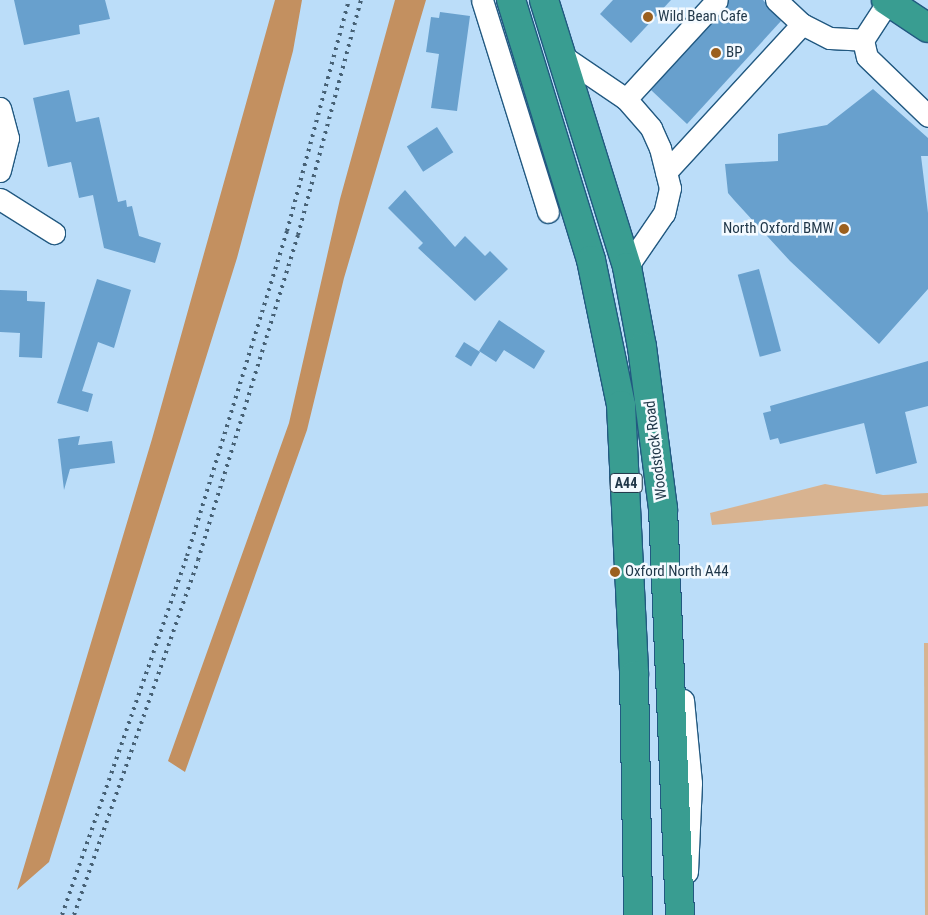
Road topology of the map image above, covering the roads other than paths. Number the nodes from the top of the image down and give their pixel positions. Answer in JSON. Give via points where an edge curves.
{"nodes":[{"id":1,"x":482,"y":0,"type":"edge"},
{"id":2,"x":512,"y":0,"type":"edge"},
{"id":3,"x":544,"y":0,"type":"edge"},
{"id":4,"x":717,"y":0,"type":"edge"},
{"id":5,"x":776,"y":0,"type":"edge"},
{"id":6,"x":888,"y":1,"type":"edge"},
{"id":7,"x":802,"y":24,"type":"junction"},
{"id":8,"x":928,"y":28,"type":"edge"},
{"id":9,"x":863,"y":40,"type":"junction"},
{"id":10,"x":561,"y":55,"type":"junction"},
{"id":11,"x":626,"y":99,"type":"junction"},
{"id":12,"x":0,"y":108,"type":"edge"},
{"id":13,"x":928,"y":116,"type":"edge"},
{"id":14,"x":0,"y":171,"type":"edge"},
{"id":15,"x":666,"y":172,"type":"junction"},
{"id":16,"x":0,"y":199,"type":"edge"},
{"id":17,"x":548,"y":212,"type":"dead end"},
{"id":18,"x":54,"y":233,"type":"dead end"},
{"id":19,"x":627,"y":267,"type":"junction"},
{"id":20,"x":638,"y":915,"type":"edge"},
{"id":21,"x":680,"y":915,"type":"edge"}],
"edges":[{"from":1,"to":17,"type":"street"},
{"from":2,"to":20,"type":"highway","name":"Woodstock Road","number":"A44","via":[[591,260],[621,405],[634,666]]},
{"from":3,"to":10,"type":"highway","name":"Woodstock Road","number":"A44"},
{"from":4,"to":11,"type":"street"},
{"from":5,"to":7,"type":"street"},
{"from":6,"to":8,"type":"highway"},
{"from":6,"to":9,"type":"street"},
{"from":7,"to":9,"type":"street","via":[[830,38]]},
{"from":7,"to":15,"type":"street"},
{"from":9,"to":13,"type":"street","via":[[870,64]]},
{"from":10,"to":11,"type":"street"},
{"from":10,"to":19,"type":"highway","name":"Woodstock Road","number":"A44"},
{"from":11,"to":15,"type":"street","via":[[651,128]]},
{"from":12,"to":14,"type":"street","via":[[8,138]]},
{"from":15,"to":19,"type":"street","via":[[670,188],[664,213]]},
{"from":16,"to":18,"type":"street"},
{"from":19,"to":21,"type":"highway","name":"Woodstock Road","number":"A44","via":[[654,429],[666,578]]}]}
